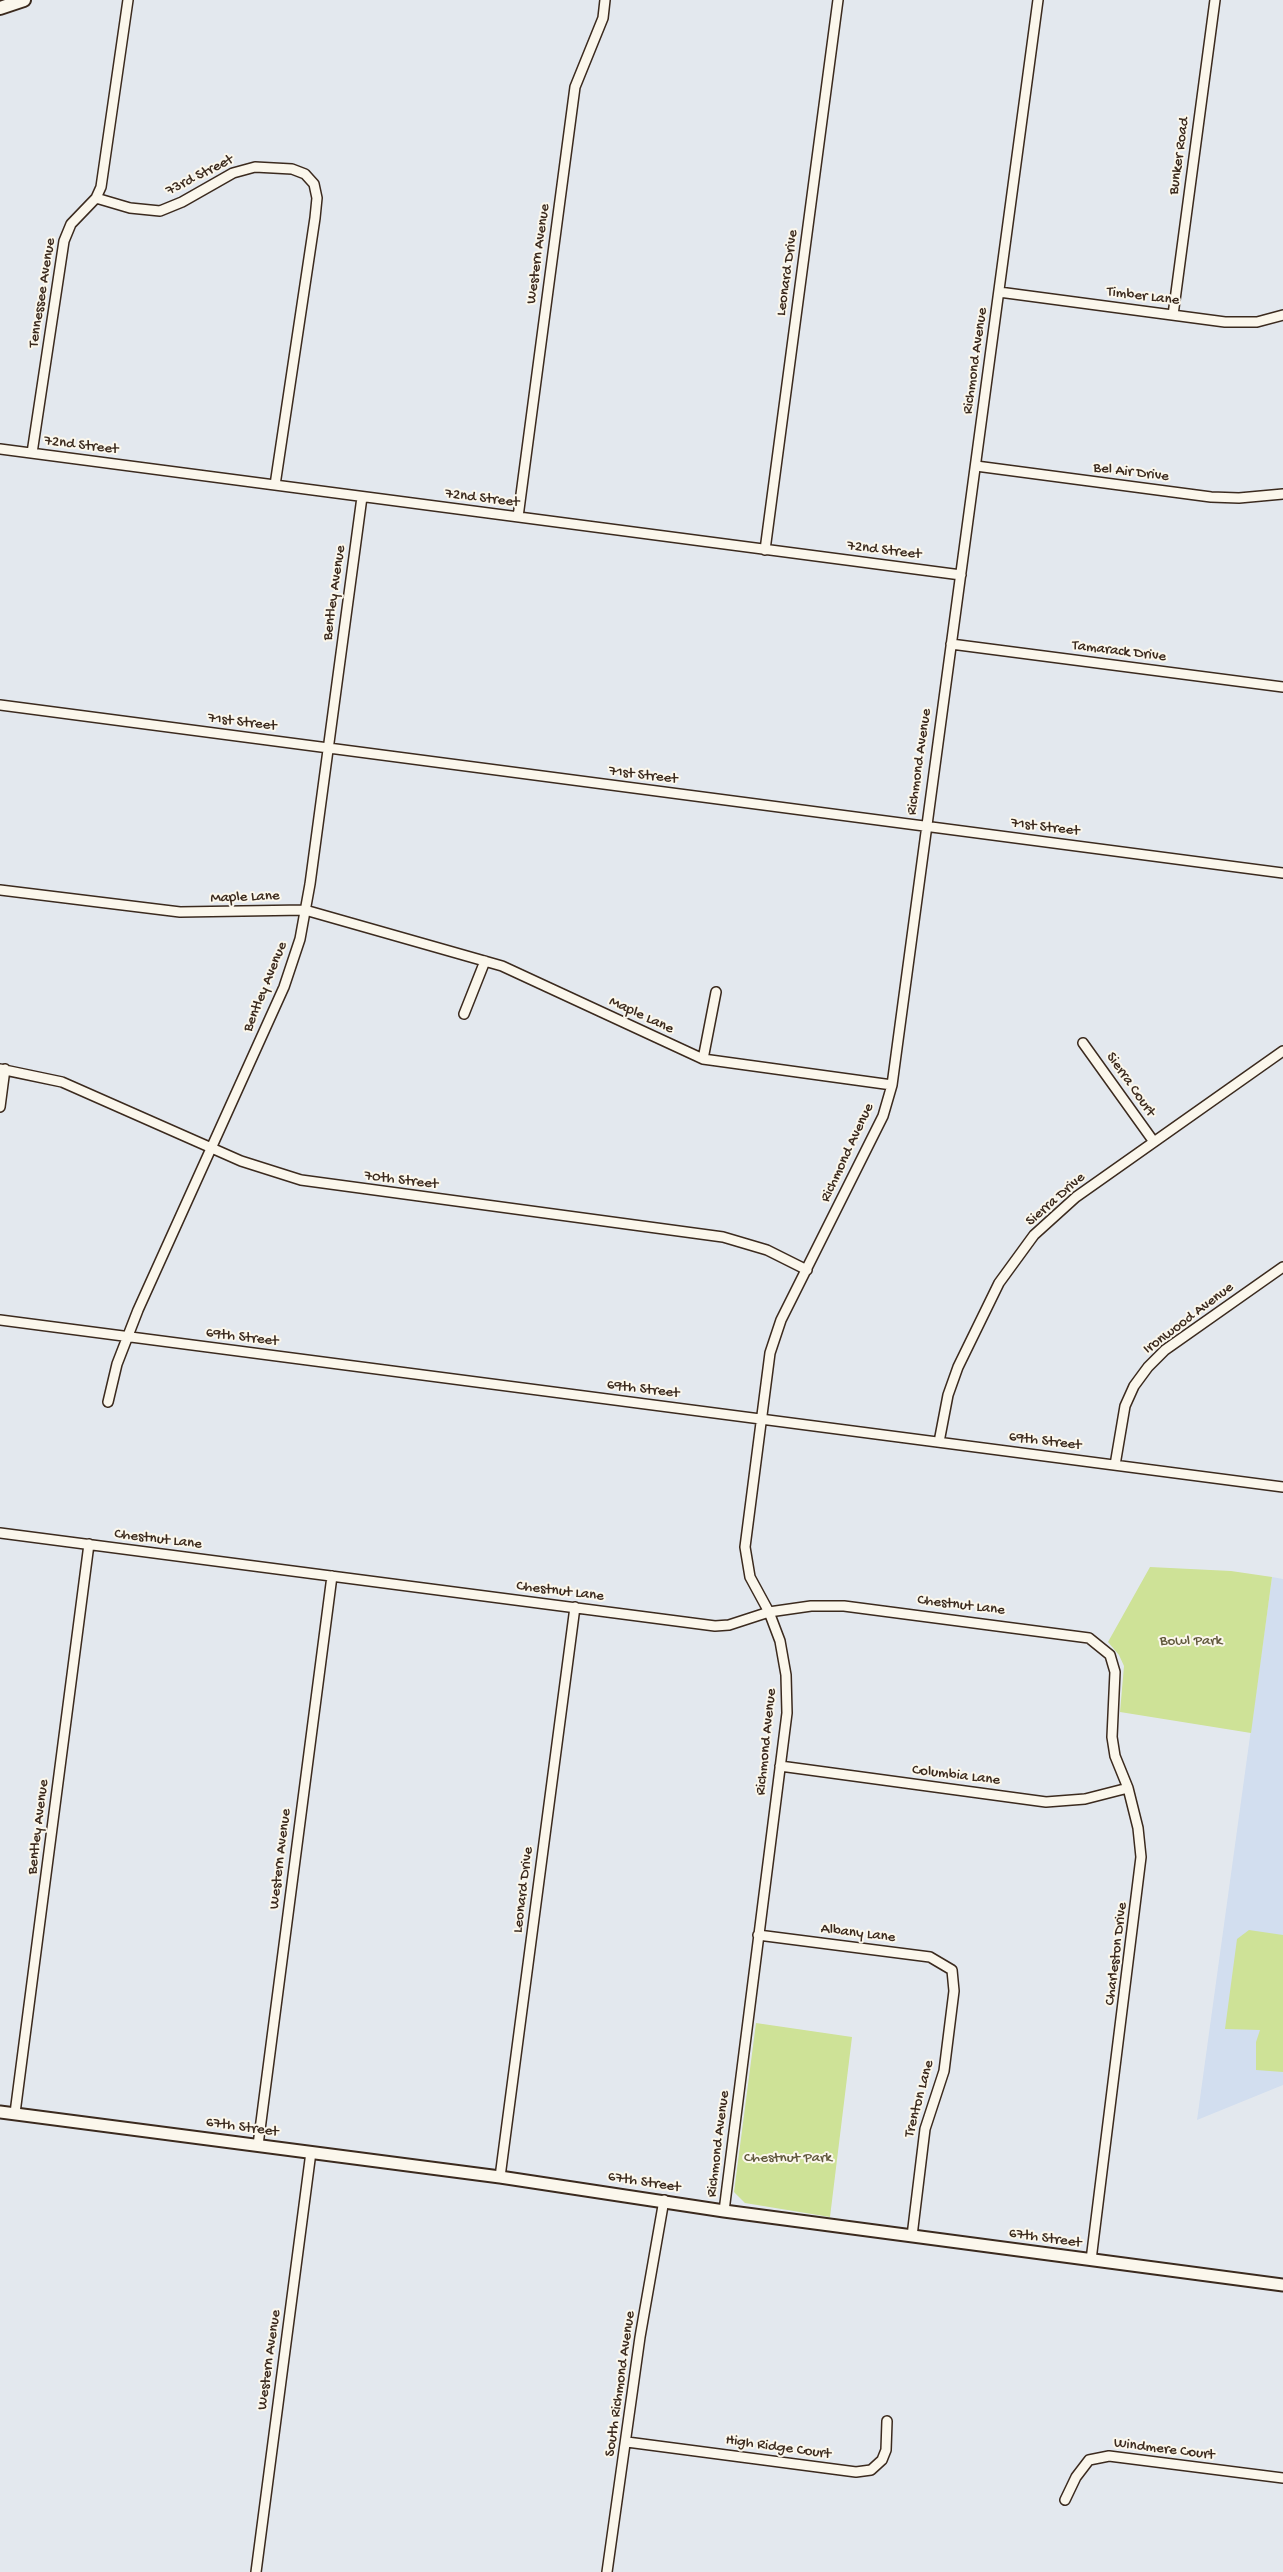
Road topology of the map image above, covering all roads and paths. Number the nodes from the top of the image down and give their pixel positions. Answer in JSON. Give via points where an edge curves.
{"nodes":[{"id":1,"x":24,"y":0,"type":"edge"},
{"id":2,"x":128,"y":0,"type":"edge"},
{"id":3,"x":605,"y":0,"type":"edge"},
{"id":4,"x":838,"y":0,"type":"edge"},
{"id":5,"x":1038,"y":0,"type":"edge"},
{"id":6,"x":1215,"y":0,"type":"edge"},
{"id":7,"x":0,"y":8,"type":"edge"},
{"id":8,"x":96,"y":198,"type":"junction"},
{"id":9,"x":999,"y":292,"type":"junction"},
{"id":10,"x":1173,"y":315,"type":"junction"},
{"id":11,"x":1283,"y":315,"type":"edge"},
{"id":12,"x":0,"y":450,"type":"edge"},
{"id":13,"x":32,"y":454,"type":"junction"},
{"id":14,"x":976,"y":466,"type":"junction"},
{"id":15,"x":275,"y":485,"type":"junction"},
{"id":16,"x":1283,"y":494,"type":"edge"},
{"id":17,"x":362,"y":497,"type":"junction"},
{"id":18,"x":518,"y":517,"type":"junction"},
{"id":19,"x":765,"y":550,"type":"junction"},
{"id":20,"x":961,"y":575,"type":"junction"},
{"id":21,"x":951,"y":644,"type":"junction"},
{"id":22,"x":1283,"y":687,"type":"edge"},
{"id":23,"x":0,"y":705,"type":"edge"},
{"id":24,"x":329,"y":748,"type":"junction"},
{"id":25,"x":925,"y":826,"type":"junction"},
{"id":26,"x":1283,"y":873,"type":"edge"},
{"id":27,"x":0,"y":890,"type":"edge"},
{"id":28,"x":305,"y":910,"type":"junction"},
{"id":29,"x":485,"y":961,"type":"junction"},
{"id":30,"x":716,"y":992,"type":"dead end"},
{"id":31,"x":464,"y":1014,"type":"dead end"},
{"id":32,"x":1083,"y":1043,"type":"dead end"},
{"id":33,"x":1283,"y":1051,"type":"edge"},
{"id":34,"x":703,"y":1059,"type":"junction"},
{"id":35,"x":2,"y":1069,"type":"edge"},
{"id":36,"x":892,"y":1084,"type":"junction"},
{"id":37,"x":0,"y":1107,"type":"edge"},
{"id":38,"x":1154,"y":1142,"type":"junction"},
{"id":39,"x":211,"y":1148,"type":"junction"},
{"id":40,"x":1283,"y":1267,"type":"edge"},
{"id":41,"x":807,"y":1270,"type":"junction"},
{"id":42,"x":0,"y":1320,"type":"edge"},
{"id":43,"x":128,"y":1336,"type":"junction"},
{"id":44,"x":108,"y":1402,"type":"dead end"},
{"id":45,"x":761,"y":1419,"type":"junction"},
{"id":46,"x":939,"y":1442,"type":"junction"},
{"id":47,"x":1115,"y":1465,"type":"junction"},
{"id":48,"x":1283,"y":1486,"type":"edge"},
{"id":49,"x":0,"y":1533,"type":"edge"},
{"id":50,"x":89,"y":1544,"type":"junction"},
{"id":51,"x":332,"y":1576,"type":"junction"},
{"id":52,"x":575,"y":1607,"type":"junction"},
{"id":53,"x":769,"y":1612,"type":"junction"},
{"id":54,"x":1110,"y":1654,"type":"joint"},
{"id":55,"x":780,"y":1766,"type":"junction"},
{"id":56,"x":1128,"y":1788,"type":"junction"},
{"id":57,"x":758,"y":1935,"type":"junction"},
{"id":58,"x":952,"y":1970,"type":"joint"},
{"id":59,"x":0,"y":2112,"type":"edge"},
{"id":60,"x":16,"y":2114,"type":"junction"},
{"id":61,"x":258,"y":2145,"type":"junction"},
{"id":62,"x":311,"y":2152,"type":"junction"},
{"id":63,"x":500,"y":2177,"type":"junction"},
{"id":64,"x":664,"y":2200,"type":"junction"},
{"id":65,"x":724,"y":2211,"type":"junction"},
{"id":66,"x":912,"y":2236,"type":"junction"},
{"id":67,"x":1091,"y":2260,"type":"junction"},
{"id":68,"x":1283,"y":2285,"type":"edge"},
{"id":69,"x":887,"y":2421,"type":"dead end"},
{"id":70,"x":627,"y":2442,"type":"junction"},
{"id":71,"x":1283,"y":2478,"type":"edge"},
{"id":72,"x":1065,"y":2500,"type":"dead end"},
{"id":73,"x":256,"y":2572,"type":"edge"},
{"id":74,"x":607,"y":2572,"type":"edge"}],
"edges":[{"from":1,"to":7,"type":"main road"},
{"from":2,"to":8,"type":"street","name":"Tennessee Avenue","via":[[105,171]]},
{"from":3,"to":18,"type":"street","name":"Western Avenue","via":[[603,18],[576,87]]},
{"from":4,"to":19,"type":"street","name":"Leonard Drive"},
{"from":5,"to":9,"type":"street","name":"Richmond Avenue"},
{"from":6,"to":10,"type":"street","name":"Bunker Road"},
{"from":8,"to":13,"type":"street","name":"Tennessee Avenue","via":[[71,224],[64,241]]},
{"from":8,"to":15,"type":"street","name":"73rd Street","via":[[130,208],[160,211],[233,173],[265,166],[292,169],[305,174],[314,184],[317,198],[315,218]]},
{"from":9,"to":10,"type":"street","name":"Timber Lane"},
{"from":9,"to":14,"type":"street","name":"Richmond Avenue"},
{"from":10,"to":11,"type":"street","name":"Timber Lane","via":[[1240,323]]},
{"from":12,"to":13,"type":"street","name":"72nd Street"},
{"from":13,"to":15,"type":"street","name":"72nd Street"},
{"from":14,"to":16,"type":"street","name":"Bel Air Drive","via":[[1211,497]]},
{"from":14,"to":20,"type":"street","name":"Richmond Avenue"},
{"from":15,"to":17,"type":"street","name":"72nd Street"},
{"from":17,"to":18,"type":"street","name":"72nd Street"},
{"from":17,"to":24,"type":"street","name":"Bentley Avenue"},
{"from":18,"to":19,"type":"street","name":"72nd Street"},
{"from":19,"to":20,"type":"street","name":"72nd Street"},
{"from":20,"to":21,"type":"street","name":"Richmond Avenue"},
{"from":21,"to":22,"type":"street","name":"Tamarack Drive"},
{"from":21,"to":25,"type":"street","name":"Richmond Avenue"},
{"from":23,"to":24,"type":"street","name":"71st Street"},
{"from":24,"to":25,"type":"street","name":"71st Street"},
{"from":24,"to":28,"type":"street","name":"Bentley Avenue"},
{"from":25,"to":26,"type":"street","name":"71st Street"},
{"from":25,"to":36,"type":"street","name":"Richmond Avenue"},
{"from":27,"to":28,"type":"street","name":"Maple Lane","via":[[180,912]]},
{"from":28,"to":29,"type":"street","name":"Maple Lane"},
{"from":28,"to":39,"type":"street","name":"Bentley Avenue","via":[[300,939],[284,987]]},
{"from":29,"to":31,"type":"street"},
{"from":29,"to":34,"type":"street","name":"Maple Lane"},
{"from":30,"to":34,"type":"street"},
{"from":32,"to":38,"type":"street","name":"Sierra Court"},
{"from":33,"to":38,"type":"street","name":"Sierra Drive"},
{"from":34,"to":36,"type":"street","name":"Maple Lane"},
{"from":35,"to":37,"type":"street","name":"70th Street"},
{"from":35,"to":39,"type":"street","name":"70th Street","via":[[41,1076],[75,1087]]},
{"from":36,"to":41,"type":"street","name":"Richmond Avenue","via":[[883,1116]]},
{"from":38,"to":46,"type":"street","name":"Sierra Drive","via":[[1056,1213],[1011,1265],[958,1367],[946,1402]]},
{"from":39,"to":41,"type":"street","name":"70th Street","via":[[263,1169],[322,1185],[737,1240],[767,1250]]},
{"from":39,"to":43,"type":"street","name":"Bentley Avenue"},
{"from":40,"to":47,"type":"street","name":"Ironwood Avenue","via":[[1165,1350],[1148,1367],[1125,1406]]},
{"from":41,"to":45,"type":"street","name":"Richmond Avenue","via":[[777,1330],[770,1353]]},
{"from":42,"to":43,"type":"street","name":"69th Street"},
{"from":43,"to":44,"type":"street","name":"Bentley Avenue"},
{"from":43,"to":45,"type":"street","name":"69th Street"},
{"from":45,"to":46,"type":"street","name":"69th Street"},
{"from":45,"to":53,"type":"street","name":"Richmond Avenue","via":[[745,1547],[750,1577]]},
{"from":46,"to":47,"type":"street","name":"69th Street"},
{"from":47,"to":48,"type":"street","name":"69th Street"},
{"from":49,"to":50,"type":"street","name":"Chestnut Lane"},
{"from":50,"to":51,"type":"street","name":"Chestnut Lane"},
{"from":50,"to":60,"type":"street","name":"Bentley Avenue"},
{"from":51,"to":52,"type":"street","name":"Chestnut Lane"},
{"from":51,"to":61,"type":"street","name":"Western Avenue"},
{"from":52,"to":53,"type":"street","name":"Chestnut Lane","via":[[715,1626],[729,1625]]},
{"from":52,"to":63,"type":"street","name":"Leonard Drive"},
{"from":53,"to":54,"type":"street","name":"Chestnut Lane","via":[[819,1606],[859,1607],[1081,1636],[1089,1638]]},
{"from":53,"to":55,"type":"street","name":"Richmond Avenue","via":[[780,1641],[787,1687]]},
{"from":54,"to":56,"type":"street","name":"Charleston Drive","via":[[1116,1679],[1112,1737],[1119,1769]]},
{"from":55,"to":56,"type":"street","name":"Columbia Lane","via":[[1046,1802],[1085,1799]]},
{"from":55,"to":57,"type":"street","name":"Richmond Avenue"},
{"from":56,"to":67,"type":"street","name":"Charleston Drive","via":[[1140,1842],[1140,1874]]},
{"from":57,"to":58,"type":"street","name":"Albany Lane","via":[[930,1957]]},
{"from":57,"to":65,"type":"street","name":"Richmond Avenue"},
{"from":58,"to":66,"type":"street","name":"Trenton Lane","via":[[954,1991],[944,2072],[925,2129]]},
{"from":59,"to":60,"type":"street","name":"67th Street"},
{"from":60,"to":61,"type":"street","name":"67th Street"},
{"from":61,"to":62,"type":"street","name":"67th Street"},
{"from":62,"to":63,"type":"street","name":"67th Street"},
{"from":62,"to":73,"type":"street","name":"Western Avenue"},
{"from":63,"to":64,"type":"street","name":"67th Street"},
{"from":64,"to":65,"type":"street","name":"67th Street"},
{"from":64,"to":70,"type":"street","name":"South Richmond Avenue","via":[[640,2337]]},
{"from":65,"to":66,"type":"street","name":"67th Street"},
{"from":66,"to":67,"type":"street","name":"67th Street"},
{"from":67,"to":68,"type":"street","name":"67th Street"},
{"from":69,"to":70,"type":"street","name":"High Ridge Court","via":[[886,2450],[882,2460],[871,2470],[856,2472]]},
{"from":70,"to":74,"type":"street","name":"South Richmond Avenue"},
{"from":71,"to":72,"type":"street","name":"Windmere Court","via":[[1109,2456],[1089,2460]]}]}
